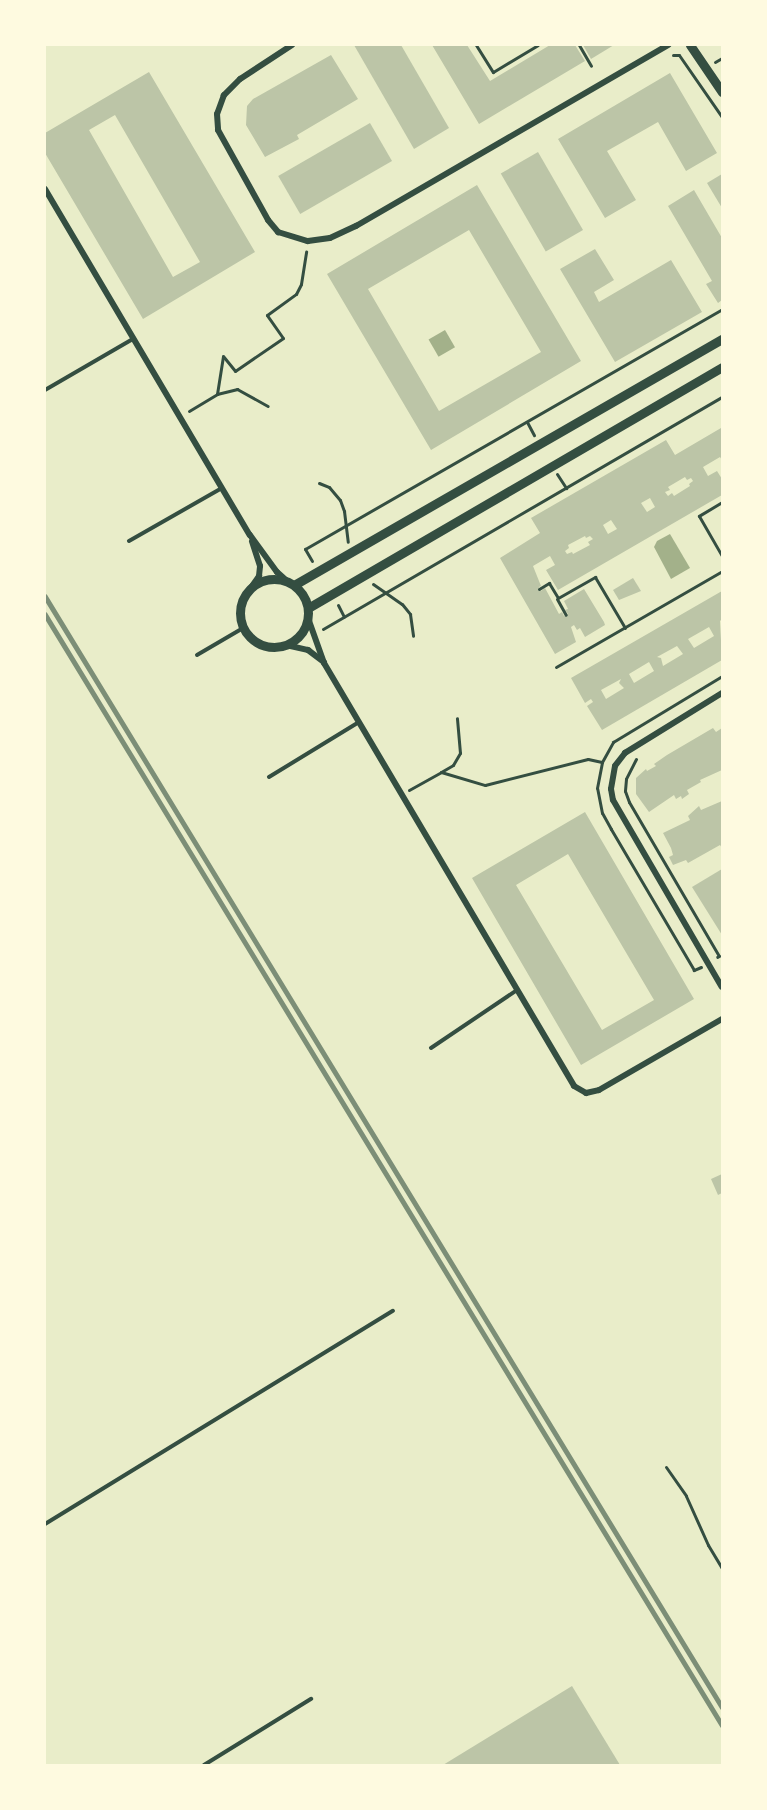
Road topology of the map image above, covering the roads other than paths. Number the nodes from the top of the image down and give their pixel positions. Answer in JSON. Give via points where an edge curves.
{"nodes":[{"id":1,"x":292,"y":45,"type":"edge"},
{"id":2,"x":668,"y":45,"type":"edge"},
{"id":3,"x":690,"y":45,"type":"edge"},
{"id":4,"x":722,"y":92,"type":"edge"},
{"id":5,"x":45,"y":189,"type":"edge"},
{"id":6,"x":134,"y":339,"type":"junction"},
{"id":7,"x":722,"y":339,"type":"edge"},
{"id":8,"x":722,"y":367,"type":"edge"},
{"id":9,"x":45,"y":390,"type":"edge"},
{"id":10,"x":222,"y":488,"type":"junction"},
{"id":11,"x":249,"y":535,"type":"junction"},
{"id":12,"x":129,"y":541,"type":"dead end"},
{"id":13,"x":291,"y":584,"type":"junction"},
{"id":14,"x":250,"y":589,"type":"junction"},
{"id":15,"x":308,"y":608,"type":"junction"},
{"id":16,"x":308,"y":618,"type":"junction"},
{"id":17,"x":243,"y":628,"type":"junction"},
{"id":18,"x":286,"y":645,"type":"junction"},
{"id":19,"x":197,"y":656,"type":"dead end"},
{"id":20,"x":324,"y":663,"type":"junction"},
{"id":21,"x":722,"y":693,"type":"edge"},
{"id":22,"x":359,"y":722,"type":"junction"},
{"id":23,"x":269,"y":777,"type":"dead end"},
{"id":24,"x":722,"y":987,"type":"edge"},
{"id":25,"x":517,"y":990,"type":"junction"},
{"id":26,"x":722,"y":1019,"type":"edge"},
{"id":27,"x":431,"y":1048,"type":"dead end"},
{"id":28,"x":393,"y":1311,"type":"dead end"},
{"id":29,"x":45,"y":1524,"type":"edge"},
{"id":30,"x":311,"y":1699,"type":"dead end"},
{"id":31,"x":204,"y":1765,"type":"edge"}],
"edges":[{"from":1,"to":2,"type":"street","via":[[240,79],[224,95],[217,114],[218,130],[268,220],[278,232],[308,241],[330,238],[356,226]]},
{"from":3,"to":4,"type":"street"},
{"from":5,"to":6,"type":"street"},
{"from":6,"to":9,"type":"lane"},
{"from":6,"to":10,"type":"street"},
{"from":7,"to":13,"type":"street"},
{"from":8,"to":15,"type":"street"},
{"from":10,"to":11,"type":"street"},
{"from":10,"to":12,"type":"lane"},
{"from":11,"to":13,"type":"street","via":[[277,573]]},
{"from":11,"to":14,"type":"street","via":[[260,566],[259,576]]},
{"from":13,"to":14,"type":"street","via":[[268,579]]},
{"from":13,"to":15,"type":"street","via":[[303,595]]},
{"from":14,"to":17,"type":"street","via":[[240,608]]},
{"from":15,"to":16,"type":"street"},
{"from":16,"to":18,"type":"street","via":[[300,634]]},
{"from":16,"to":20,"type":"street"},
{"from":17,"to":18,"type":"street","via":[[258,643]]},
{"from":17,"to":19,"type":"lane"},
{"from":18,"to":20,"type":"street","via":[[308,650]]},
{"from":20,"to":22,"type":"street"},
{"from":21,"to":24,"type":"street","via":[[625,753],[615,765],[611,789],[613,800]]},
{"from":22,"to":23,"type":"lane"},
{"from":22,"to":25,"type":"street"},
{"from":25,"to":26,"type":"street","via":[[574,1086],[586,1093],[599,1090]]},
{"from":25,"to":27,"type":"lane"},
{"from":28,"to":29,"type":"lane"},
{"from":30,"to":31,"type":"lane"}]}
